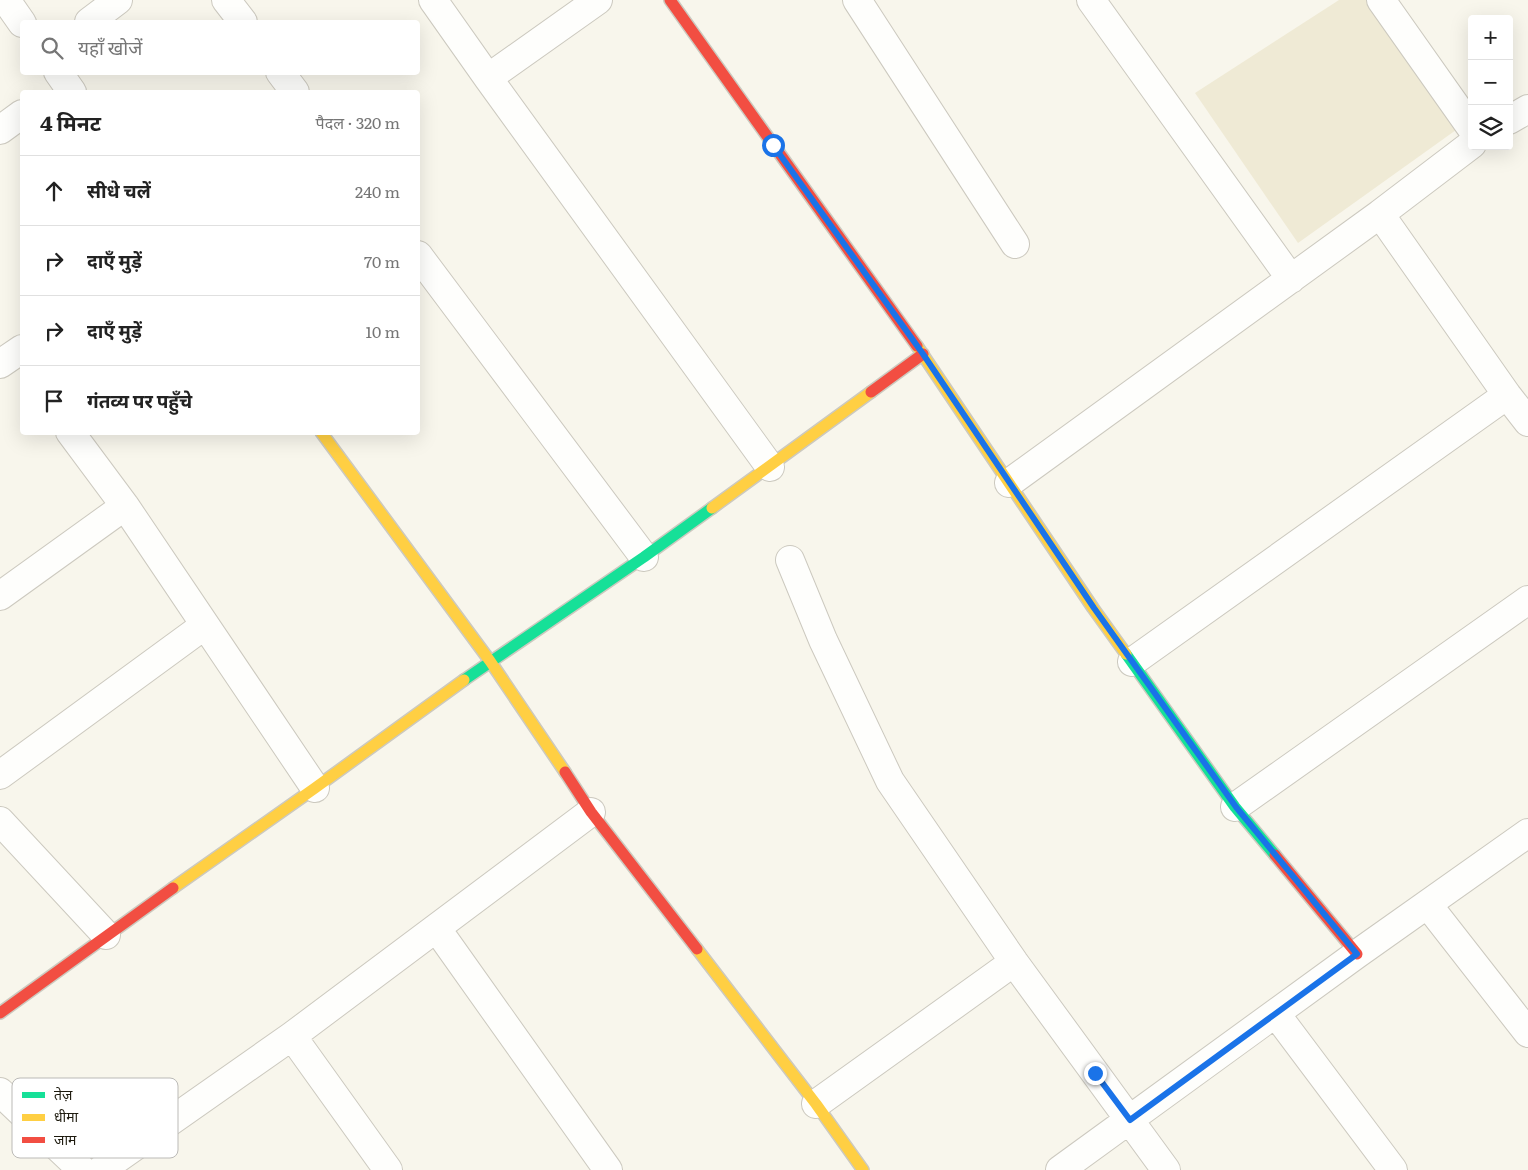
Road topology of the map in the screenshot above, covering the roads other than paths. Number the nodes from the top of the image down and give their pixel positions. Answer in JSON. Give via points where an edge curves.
{"nodes":[{"id":1,"x":6,"y":0,"type":"edge"},
{"id":2,"x":118,"y":0,"type":"edge"},
{"id":3,"x":226,"y":0,"type":"edge"},
{"id":4,"x":433,"y":0,"type":"edge"},
{"id":5,"x":598,"y":0,"type":"edge"},
{"id":6,"x":670,"y":0,"type":"edge"},
{"id":7,"x":857,"y":0,"type":"edge"},
{"id":8,"x":1091,"y":0,"type":"edge"},
{"id":9,"x":1381,"y":0,"type":"edge"},
{"id":10,"x":20,"y":20,"type":"edge"},
{"id":11,"x":92,"y":20,"type":"edge"},
{"id":12,"x":241,"y":20,"type":"edge"},
{"id":13,"x":282,"y":75,"type":"edge"},
{"id":14,"x":488,"y":78,"type":"junction"},
{"id":15,"x":294,"y":90,"type":"edge"},
{"id":16,"x":1528,"y":109,"type":"edge"},
{"id":17,"x":20,"y":115,"type":"edge"},
{"id":18,"x":1513,"y":118,"type":"edge"},
{"id":19,"x":1468,"y":123,"type":"edge"},
{"id":20,"x":0,"y":130,"type":"edge"},
{"id":21,"x":1468,"y":147,"type":"edge"},
{"id":22,"x":1380,"y":214,"type":"junction"},
{"id":23,"x":1015,"y":244,"type":"dead end"},
{"id":24,"x":420,"y":258,"type":"edge"},
{"id":25,"x":1291,"y":279,"type":"junction"},
{"id":26,"x":923,"y":354,"type":"junction"},
{"id":27,"x":1507,"y":395,"type":"junction"},
{"id":28,"x":1528,"y":422,"type":"edge"},
{"id":29,"x":72,"y":435,"type":"edge"},
{"id":30,"x":323,"y":435,"type":"edge"},
{"id":31,"x":770,"y":467,"type":"junction"},
{"id":32,"x":1009,"y":483,"type":"junction"},
{"id":33,"x":125,"y":506,"type":"junction"},
{"id":34,"x":644,"y":557,"type":"junction"},
{"id":35,"x":790,"y":560,"type":"dead end"},
{"id":36,"x":0,"y":596,"type":"edge"},
{"id":37,"x":1528,"y":600,"type":"edge"},
{"id":38,"x":205,"y":626,"type":"junction"},
{"id":39,"x":490,"y":661,"type":"junction"},
{"id":40,"x":1132,"y":662,"type":"junction"},
{"id":41,"x":0,"y":775,"type":"edge"},
{"id":42,"x":315,"y":788,"type":"junction"},
{"id":43,"x":1236,"y":807,"type":"junction"},
{"id":44,"x":591,"y":812,"type":"junction"},
{"id":45,"x":0,"y":821,"type":"edge"},
{"id":46,"x":1528,"y":833,"type":"edge"},
{"id":47,"x":1428,"y":905,"type":"junction"},
{"id":48,"x":436,"y":929,"type":"junction"},
{"id":49,"x":106,"y":935,"type":"junction"},
{"id":50,"x":1357,"y":954,"type":"junction"},
{"id":51,"x":1014,"y":962,"type":"junction"},
{"id":52,"x":0,"y":1014,"type":"edge"},
{"id":53,"x":1276,"y":1014,"type":"junction"},
{"id":54,"x":1528,"y":1033,"type":"edge"},
{"id":55,"x":292,"y":1036,"type":"junction"},
{"id":56,"x":0,"y":1092,"type":"edge"},
{"id":57,"x":12,"y":1103,"type":"edge"},
{"id":58,"x":816,"y":1104,"type":"junction"},
{"id":59,"x":178,"y":1116,"type":"edge"},
{"id":60,"x":1130,"y":1120,"type":"junction"},
{"id":61,"x":69,"y":1158,"type":"edge"},
{"id":62,"x":117,"y":1158,"type":"edge"},
{"id":63,"x":82,"y":1170,"type":"edge"},
{"id":64,"x":100,"y":1170,"type":"edge"},
{"id":65,"x":388,"y":1170,"type":"edge"},
{"id":66,"x":608,"y":1170,"type":"edge"},
{"id":67,"x":863,"y":1170,"type":"edge"},
{"id":68,"x":1060,"y":1170,"type":"edge"},
{"id":69,"x":1166,"y":1170,"type":"edge"},
{"id":70,"x":1393,"y":1170,"type":"edge"}],
"edges":[{"from":1,"to":10,"type":"street"},
{"from":2,"to":11,"type":"street"},
{"from":3,"to":12,"type":"street"},
{"from":4,"to":14,"type":"street"},
{"from":5,"to":14,"type":"street"},
{"from":6,"to":26,"type":"street"},
{"from":7,"to":23,"type":"street"},
{"from":8,"to":25,"type":"street"},
{"from":9,"to":19,"type":"street"},
{"from":13,"to":15,"type":"street"},
{"from":14,"to":31,"type":"street"},
{"from":16,"to":18,"type":"street"},
{"from":17,"to":20,"type":"street"},
{"from":21,"to":22,"type":"street"},
{"from":22,"to":25,"type":"street"},
{"from":22,"to":27,"type":"street"},
{"from":24,"to":34,"type":"street"},
{"from":25,"to":32,"type":"street"},
{"from":26,"to":31,"type":"street"},
{"from":26,"to":32,"type":"street"},
{"from":27,"to":28,"type":"street"},
{"from":27,"to":40,"type":"street"},
{"from":29,"to":33,"type":"street"},
{"from":30,"to":39,"type":"street"},
{"from":31,"to":34,"type":"street"},
{"from":32,"to":40,"type":"street"},
{"from":33,"to":36,"type":"street"},
{"from":33,"to":38,"type":"street"},
{"from":34,"to":39,"type":"street"},
{"from":35,"to":51,"type":"street","via":[[823,640],[890,781]]},
{"from":37,"to":43,"type":"street"},
{"from":38,"to":41,"type":"street"},
{"from":38,"to":42,"type":"street"},
{"from":39,"to":42,"type":"street"},
{"from":39,"to":44,"type":"street"},
{"from":40,"to":43,"type":"street"},
{"from":42,"to":49,"type":"street"},
{"from":43,"to":50,"type":"street"},
{"from":44,"to":48,"type":"street"},
{"from":44,"to":58,"type":"street"},
{"from":45,"to":49,"type":"street"},
{"from":46,"to":47,"type":"street"},
{"from":47,"to":50,"type":"street"},
{"from":47,"to":54,"type":"street"},
{"from":48,"to":55,"type":"street"},
{"from":48,"to":66,"type":"street"},
{"from":49,"to":52,"type":"street"},
{"from":50,"to":53,"type":"street"},
{"from":51,"to":58,"type":"street"},
{"from":51,"to":60,"type":"street"},
{"from":53,"to":60,"type":"street"},
{"from":53,"to":70,"type":"street"},
{"from":55,"to":59,"type":"street"},
{"from":55,"to":65,"type":"street"},
{"from":56,"to":57,"type":"street"},
{"from":58,"to":67,"type":"street"},
{"from":60,"to":68,"type":"street"},
{"from":60,"to":69,"type":"street"},
{"from":61,"to":63,"type":"street"},
{"from":62,"to":64,"type":"street"}]}
